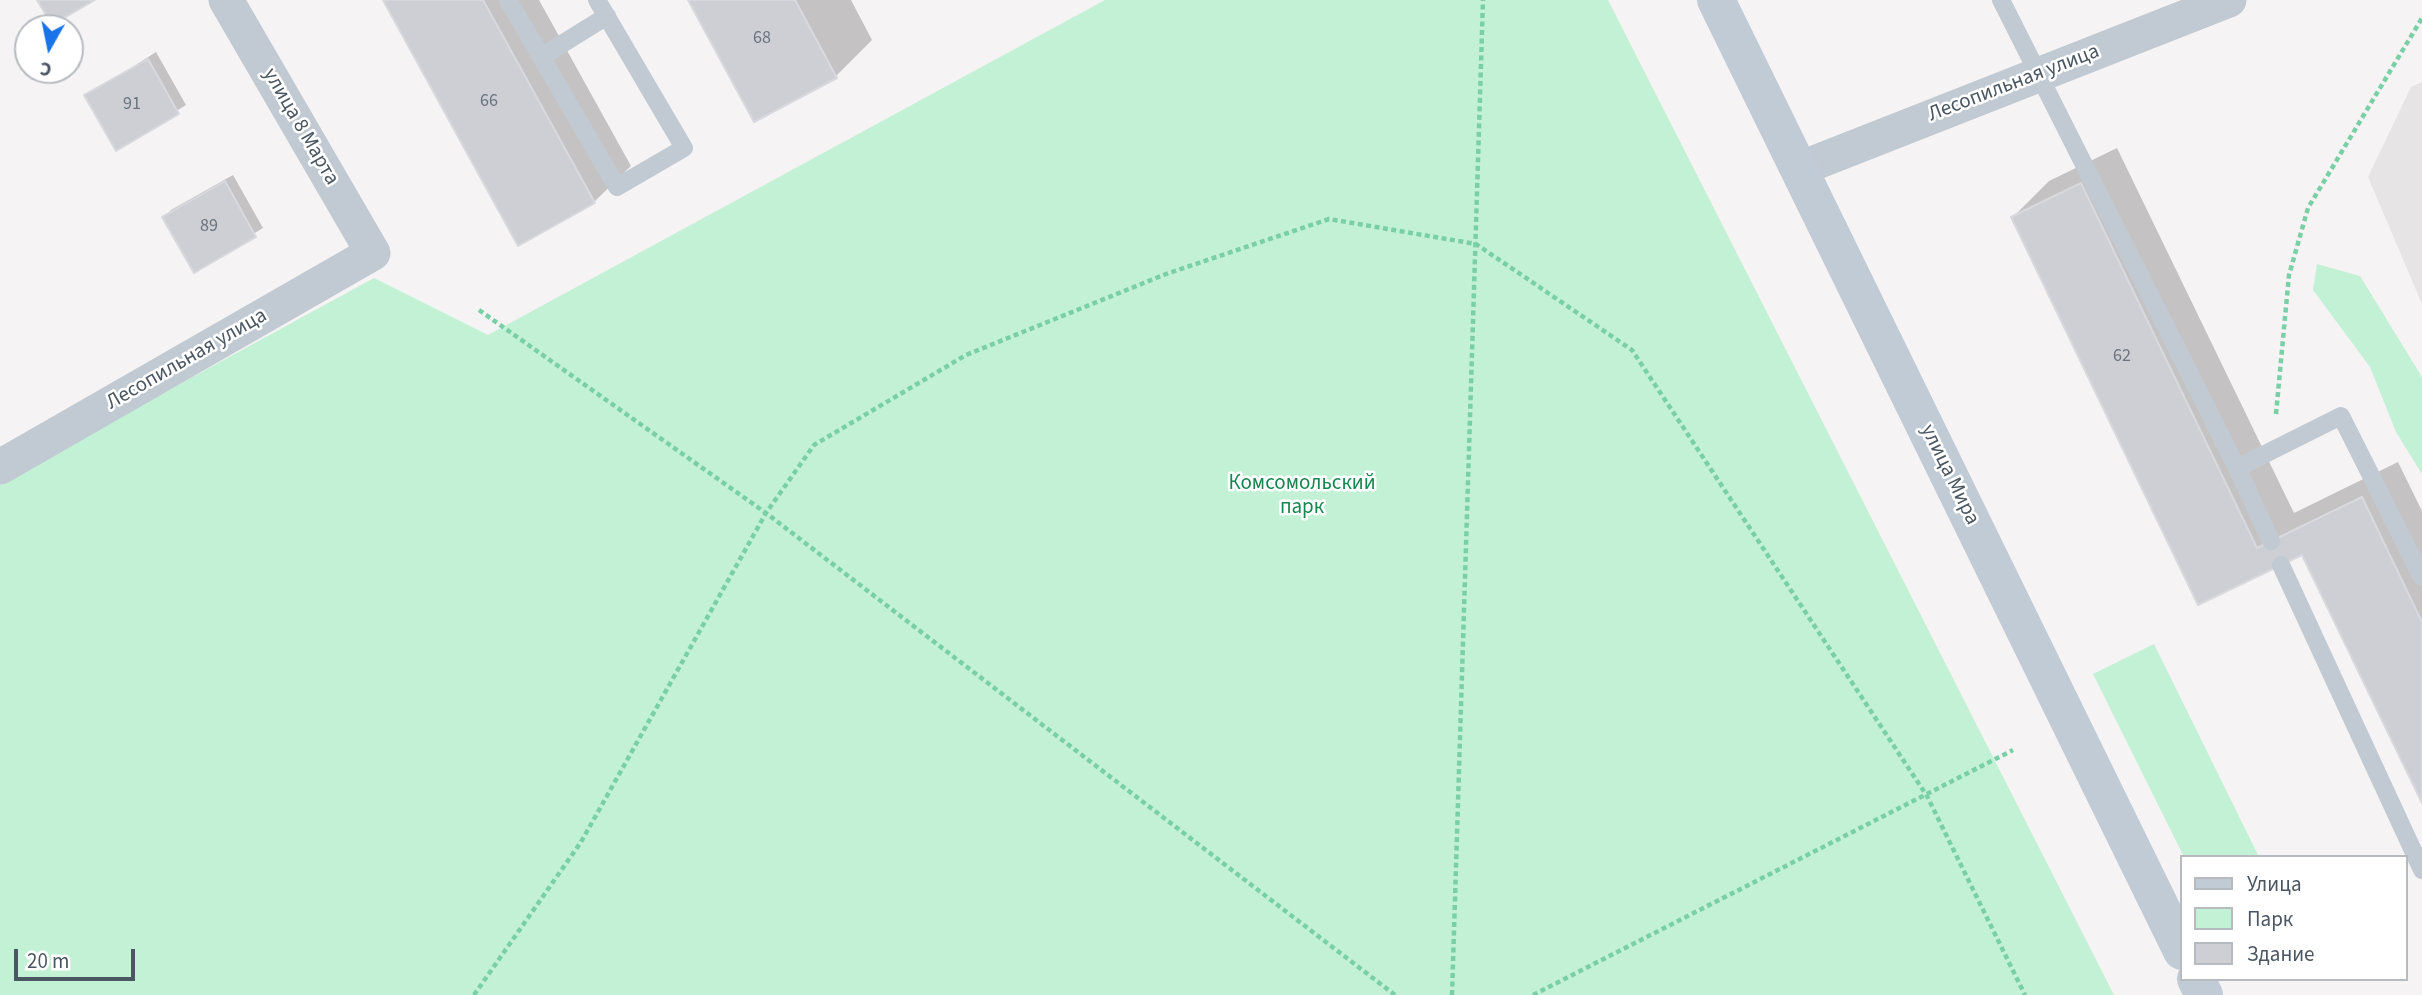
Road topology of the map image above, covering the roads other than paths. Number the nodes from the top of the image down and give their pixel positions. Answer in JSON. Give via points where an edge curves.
{"nodes":[{"id":1,"x":226,"y":0,"type":"edge"},
{"id":2,"x":508,"y":0,"type":"edge"},
{"id":3,"x":597,"y":0,"type":"edge"},
{"id":4,"x":1716,"y":0,"type":"edge"},
{"id":5,"x":2001,"y":0,"type":"edge"},
{"id":6,"x":2229,"y":0,"type":"edge"},
{"id":7,"x":2168,"y":12,"type":"edge"},
{"id":8,"x":607,"y":16,"type":"junction"},
{"id":9,"x":541,"y":57,"type":"junction"},
{"id":10,"x":2038,"y":74,"type":"junction"},
{"id":11,"x":1799,"y":169,"type":"junction"},
{"id":12,"x":373,"y":253,"type":"joint"},
{"id":13,"x":0,"y":467,"type":"edge"},
{"id":14,"x":2237,"y":468,"type":"junction"},
{"id":15,"x":2271,"y":541,"type":"dead end"},
{"id":16,"x":2281,"y":565,"type":"dead end"},
{"id":17,"x":2422,"y":578,"type":"edge"},
{"id":18,"x":2422,"y":870,"type":"edge"},
{"id":19,"x":2180,"y":947,"type":"edge"}],
"edges":[{"from":1,"to":12,"type":"street","name":"улица 8 Марта"},
{"from":2,"to":9,"type":"lane"},
{"from":3,"to":8,"type":"lane"},
{"from":4,"to":11,"type":"main road","name":"улица Мира"},
{"from":5,"to":10,"type":"lane"},
{"from":6,"to":7,"type":"street","name":"Лесопильная улица"},
{"from":7,"to":10,"type":"street","name":"Лесопильная улица"},
{"from":8,"to":9,"type":"lane"},
{"from":8,"to":9,"type":"lane","via":[[684,148],[618,187]]},
{"from":10,"to":11,"type":"street","name":"Лесопильная улица"},
{"from":10,"to":14,"type":"lane"},
{"from":11,"to":19,"type":"main road","name":"улица Мира"},
{"from":12,"to":13,"type":"street","name":"Лесопильная улица"},
{"from":14,"to":15,"type":"lane"},
{"from":14,"to":17,"type":"lane","via":[[2341,416]]},
{"from":16,"to":18,"type":"lane"}]}
